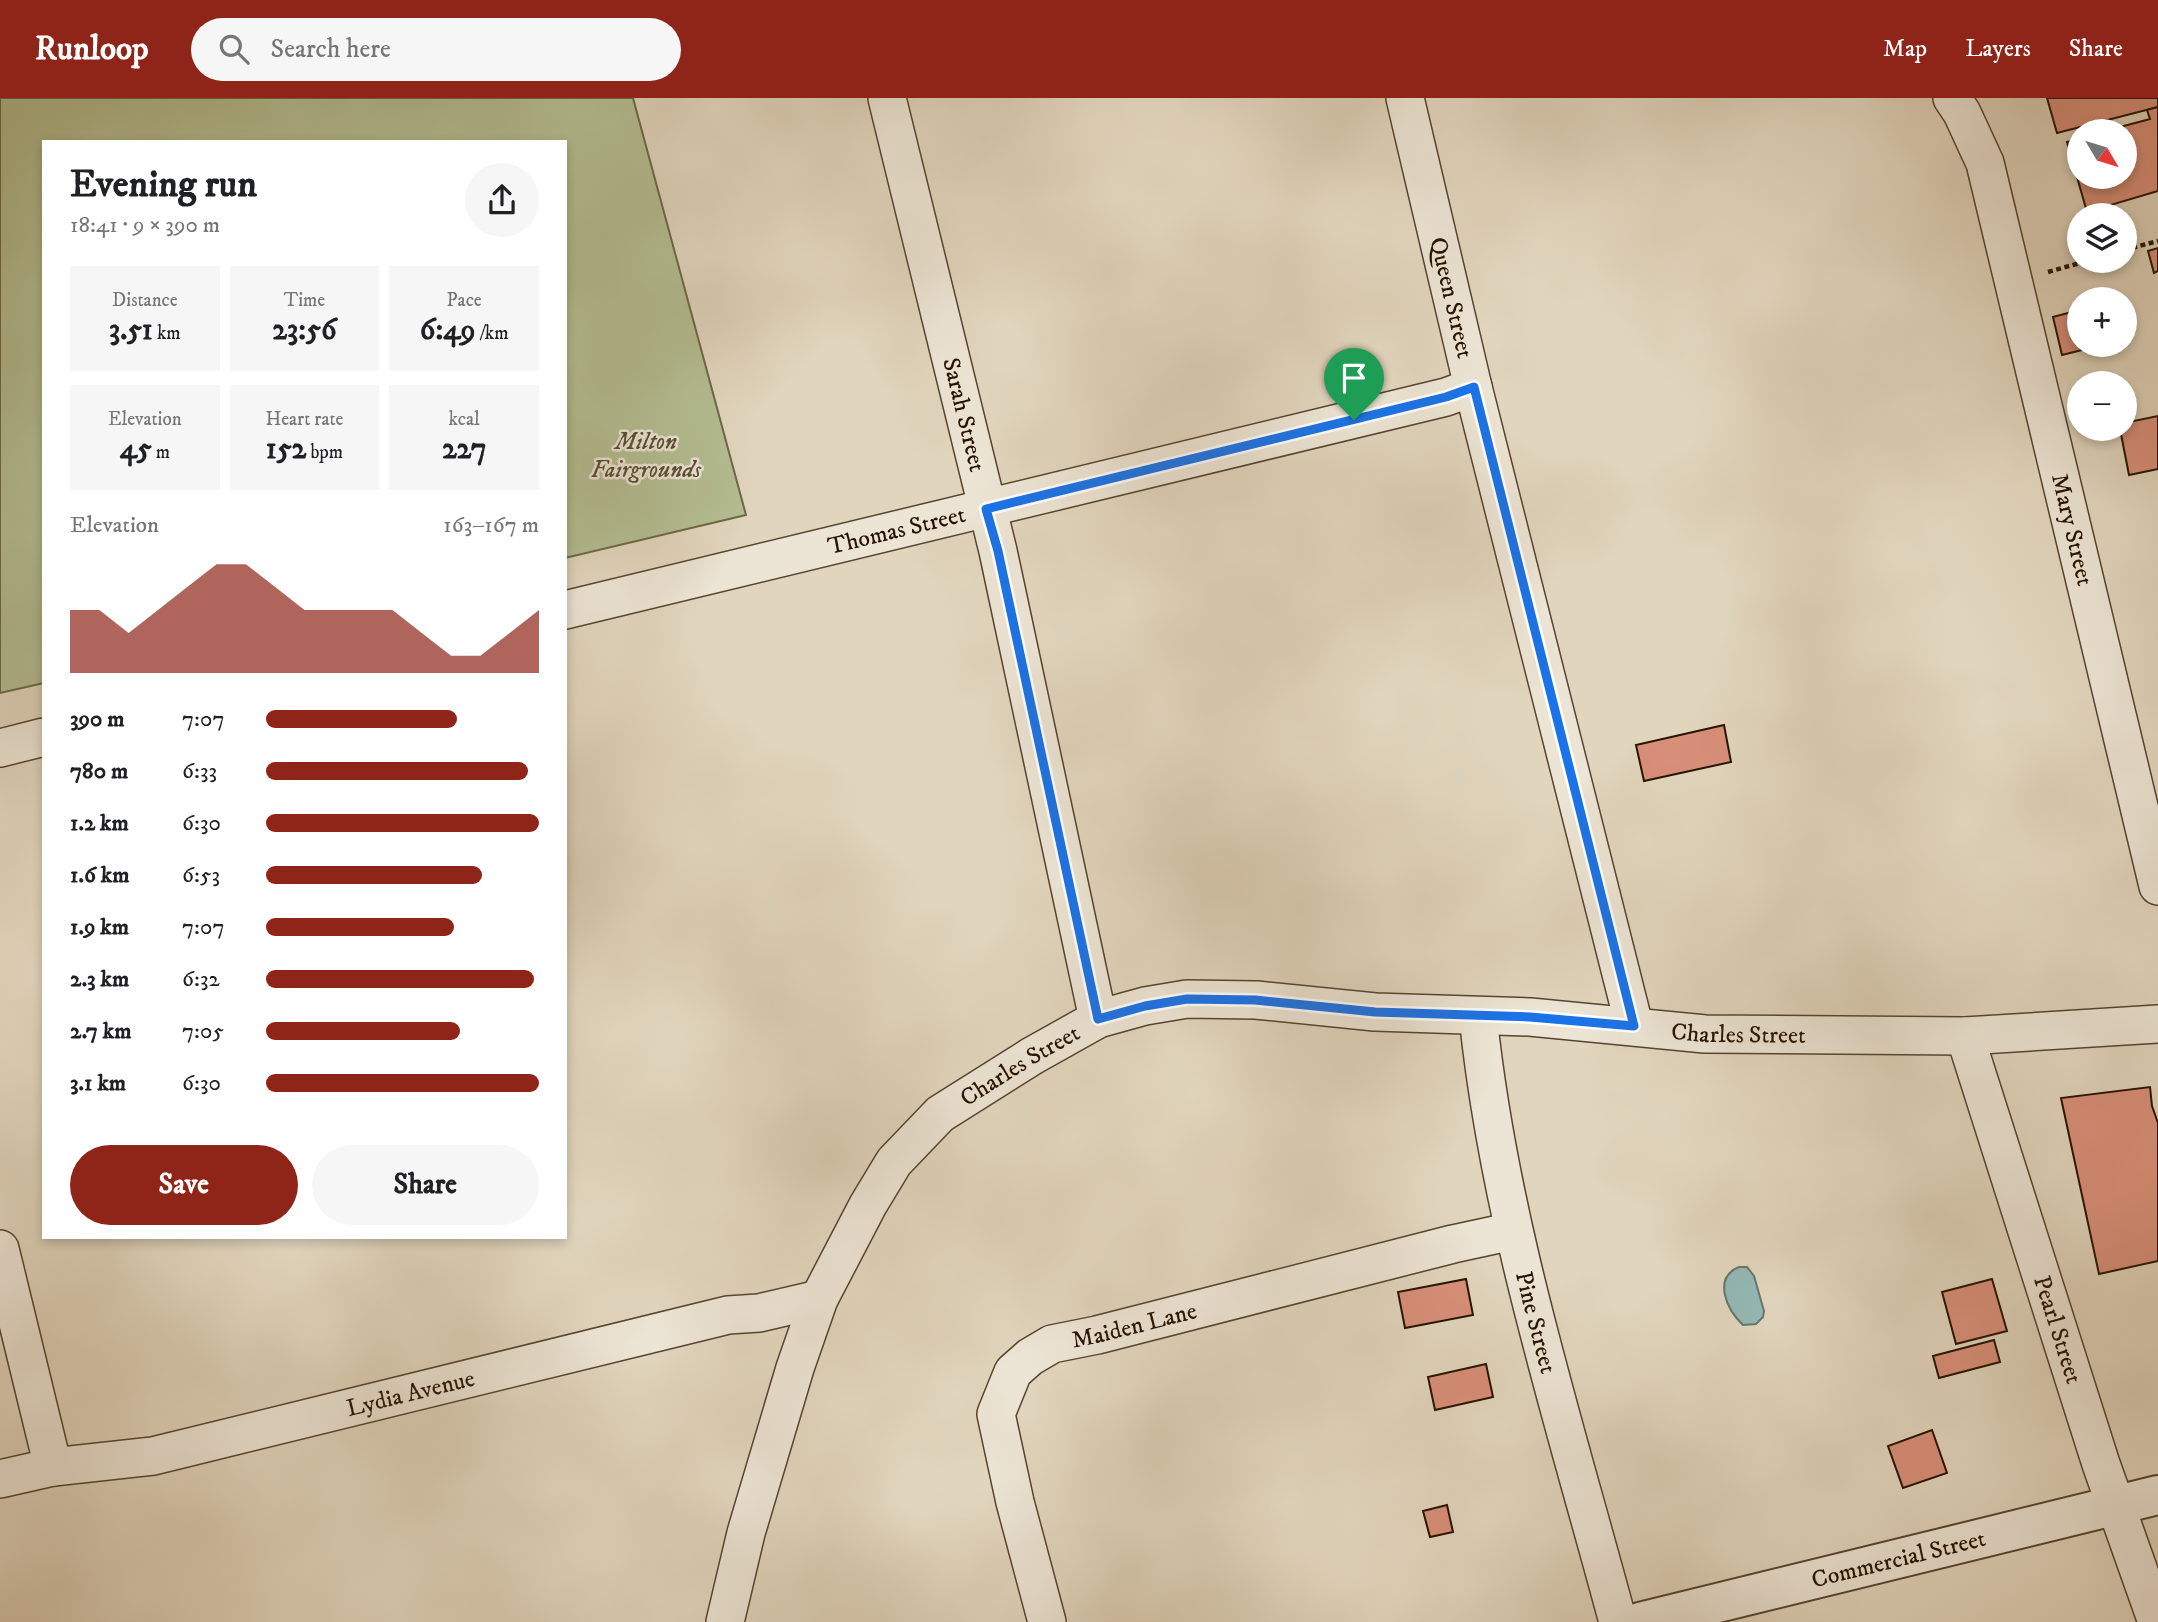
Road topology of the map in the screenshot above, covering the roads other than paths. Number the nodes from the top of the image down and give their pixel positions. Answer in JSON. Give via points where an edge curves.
{"nodes":[{"id":1,"x":887,"y":98,"type":"edge"},
{"id":2,"x":1405,"y":98,"type":"edge"},
{"id":3,"x":1952,"y":98,"type":"edge"},
{"id":4,"x":1474,"y":387,"type":"junction"},
{"id":5,"x":986,"y":509,"type":"junction"},
{"id":6,"x":567,"y":610,"type":"edge"},
{"id":7,"x":42,"y":738,"type":"edge"},
{"id":8,"x":0,"y":748,"type":"edge"},
{"id":9,"x":2158,"y":886,"type":"edge"},
{"id":10,"x":1478,"y":1016,"type":"junction"},
{"id":11,"x":1098,"y":1019,"type":"junction"},
{"id":12,"x":2158,"y":1024,"type":"edge"},
{"id":13,"x":1634,"y":1026,"type":"junction"},
{"id":14,"x":1965,"y":1036,"type":"junction"},
{"id":15,"x":1513,"y":1231,"type":"junction"},
{"id":16,"x":0,"y":1249,"type":"edge"},
{"id":17,"x":819,"y":1299,"type":"junction"},
{"id":18,"x":53,"y":1467,"type":"junction"},
{"id":19,"x":0,"y":1479,"type":"edge"},
{"id":20,"x":2158,"y":1495,"type":"edge"},
{"id":21,"x":2115,"y":1506,"type":"junction"},
{"id":22,"x":726,"y":1622,"type":"edge"},
{"id":23,"x":1047,"y":1622,"type":"edge"},
{"id":24,"x":1618,"y":1622,"type":"edge"},
{"id":25,"x":1640,"y":1622,"type":"edge"},
{"id":26,"x":2157,"y":1622,"type":"edge"}],
"edges":[{"from":1,"to":5,"type":"street","name":"Sarah Street"},
{"from":2,"to":4,"type":"street","name":"Queen Street"},
{"from":3,"to":9,"type":"street","name":"Mary Street","via":[[1985,163]]},
{"from":4,"to":5,"type":"street","name":"Thomas Street"},
{"from":4,"to":13,"type":"street","name":"Queen Street"},
{"from":5,"to":6,"type":"street","name":"Thomas Street"},
{"from":5,"to":11,"type":"street","name":"Sarah Street"},
{"from":7,"to":8,"type":"street"},
{"from":10,"to":11,"type":"street","name":"Charles Street","via":[[1187,999]]},
{"from":10,"to":13,"type":"street","name":"Charles Street"},
{"from":10,"to":15,"type":"street","name":"Pine Street"},
{"from":11,"to":17,"type":"street","name":"Charles Street","via":[[940,1114],[894,1162]]},
{"from":12,"to":14,"type":"street","name":"Charles Street"},
{"from":13,"to":14,"type":"street","name":"Charles Street","via":[[1705,1034]]},
{"from":14,"to":21,"type":"street","name":"Pearl Street"},
{"from":15,"to":23,"type":"street","name":"Maiden Lane","via":[[1052,1344],[1030,1357],[1013,1372],[996,1414]]},
{"from":15,"to":24,"type":"street","name":"Pine Street"},
{"from":16,"to":18,"type":"street"},
{"from":17,"to":18,"type":"street","name":"Lydia Avenue","via":[[715,1318],[153,1456]]},
{"from":17,"to":22,"type":"street","name":"Charles Street","via":[[746,1534]]},
{"from":18,"to":19,"type":"street","name":"Lydia Avenue"},
{"from":20,"to":21,"type":"street","name":"Commercial Street"},
{"from":21,"to":25,"type":"street","name":"Commercial Street"},
{"from":21,"to":26,"type":"street","name":"Pearl Street"}]}
